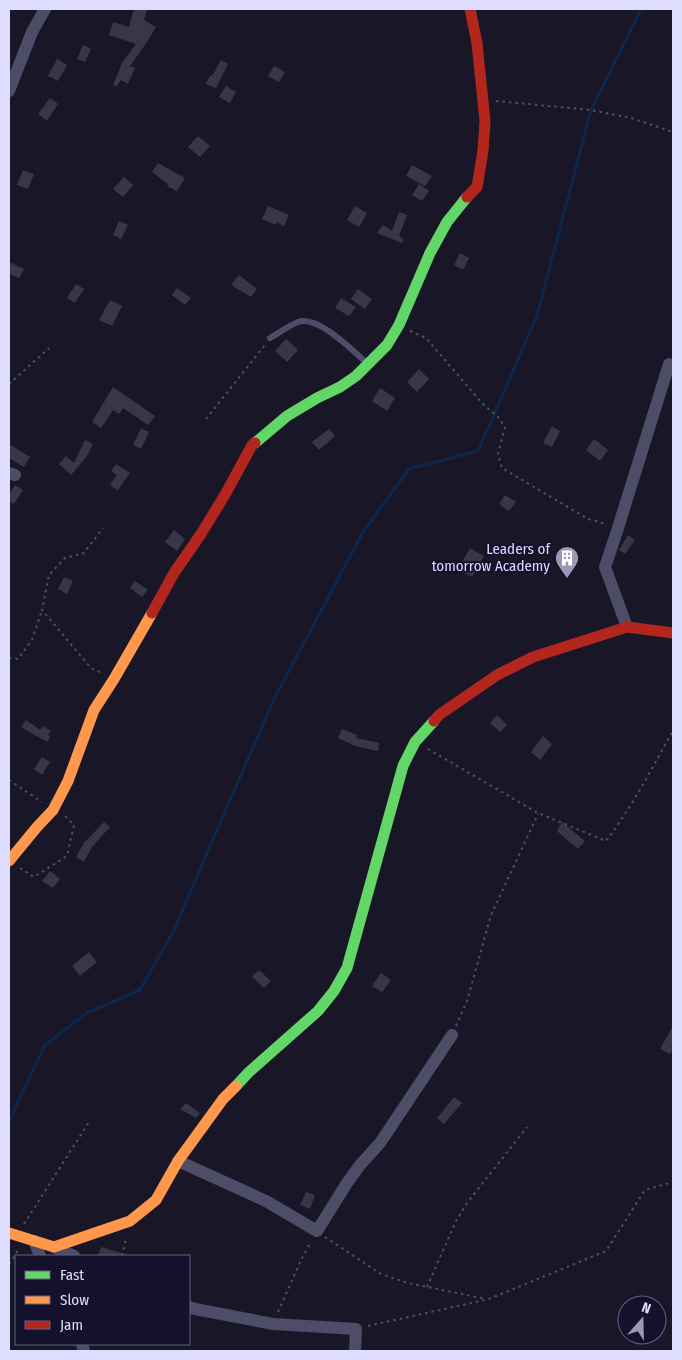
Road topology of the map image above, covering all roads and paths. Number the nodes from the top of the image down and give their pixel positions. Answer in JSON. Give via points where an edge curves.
{"nodes":[{"id":1,"x":45,"y":9,"type":"edge"},
{"id":2,"x":470,"y":9,"type":"edge"},
{"id":3,"x":9,"y":91,"type":"edge"},
{"id":4,"x":482,"y":100,"type":"junction"},
{"id":5,"x":673,"y":132,"type":"edge"},
{"id":6,"x":399,"y":325,"type":"junction"},
{"id":7,"x":270,"y":338,"type":"joint"},
{"id":8,"x":49,"y":348,"type":"dead end"},
{"id":9,"x":368,"y":364,"type":"junction"},
{"id":10,"x":669,"y":364,"type":"dead end"},
{"id":11,"x":9,"y":384,"type":"edge"},
{"id":12,"x":206,"y":419,"type":"dead end"},
{"id":13,"x":103,"y":528,"type":"dead end"},
{"id":14,"x":618,"y":528,"type":"junction"},
{"id":15,"x":42,"y":610,"type":"junction"},
{"id":16,"x":627,"y":627,"type":"junction"},
{"id":17,"x":673,"y":633,"type":"edge"},
{"id":18,"x":9,"y":658,"type":"edge"},
{"id":19,"x":114,"y":679,"type":"junction"},
{"id":20,"x":673,"y":731,"type":"edge"},
{"id":21,"x":415,"y":742,"type":"junction"},
{"id":22,"x":9,"y":780,"type":"edge"},
{"id":23,"x":53,"y":810,"type":"junction"},
{"id":24,"x":538,"y":814,"type":"junction"},
{"id":25,"x":9,"y":861,"type":"edge"},
{"id":26,"x":452,"y":1035,"type":"joint"},
{"id":27,"x":89,"y":1122,"type":"dead end"},
{"id":28,"x":527,"y":1127,"type":"dead end"},
{"id":29,"x":178,"y":1161,"type":"junction"},
{"id":30,"x":673,"y":1182,"type":"edge"},
{"id":31,"x":130,"y":1221,"type":"junction"},
{"id":32,"x":316,"y":1231,"type":"junction"},
{"id":33,"x":12,"y":1235,"type":"edge"},
{"id":34,"x":34,"y":1241,"type":"junction"},
{"id":35,"x":54,"y":1247,"type":"junction"},
{"id":36,"x":40,"y":1255,"type":"edge"},
{"id":37,"x":72,"y":1255,"type":"edge"},
{"id":38,"x":122,"y":1255,"type":"edge"},
{"id":39,"x":427,"y":1287,"type":"junction"},
{"id":40,"x":489,"y":1299,"type":"junction"},
{"id":41,"x":190,"y":1308,"type":"edge"},
{"id":42,"x":273,"y":1324,"type":"junction"},
{"id":43,"x":356,"y":1329,"type":"junction"},
{"id":44,"x":355,"y":1351,"type":"edge"}],
"edges":[{"from":1,"to":3,"type":"street","via":[[32,32]]},
{"from":2,"to":4,"type":"street"},
{"from":4,"to":5,"type":"path","via":[[591,110],[631,118]]},
{"from":4,"to":6,"type":"street","via":[[485,121],[483,151],[476,187],[448,222],[430,253]]},
{"from":6,"to":9,"type":"street","via":[[387,345]]},
{"from":6,"to":14,"type":"path","via":[[426,338],[498,417],[505,427],[498,454],[502,468],[588,519]]},
{"from":7,"to":9,"type":"lane","via":[[298,322],[308,321],[327,330]]},
{"from":7,"to":12,"type":"path"},
{"from":8,"to":11,"type":"path"},
{"from":9,"to":19,"type":"street","via":[[340,387],[287,416],[252,445]]},
{"from":10,"to":14,"type":"street"},
{"from":13,"to":15,"type":"path","via":[[84,554],[65,558],[49,575]]},
{"from":14,"to":16,"type":"street","via":[[605,567]]},
{"from":15,"to":18,"type":"path","via":[[32,640],[18,658]]},
{"from":15,"to":19,"type":"path","via":[[91,668]]},
{"from":16,"to":17,"type":"street"},
{"from":16,"to":21,"type":"street","via":[[533,657],[497,675],[439,715]]},
{"from":19,"to":23,"type":"street","via":[[94,710],[68,781]]},
{"from":20,"to":24,"type":"path","via":[[606,842]]},
{"from":21,"to":24,"type":"path"},
{"from":21,"to":29,"type":"street","via":[[403,766],[347,968],[334,991],[318,1011],[248,1072],[223,1099]]},
{"from":22,"to":23,"type":"path"},
{"from":23,"to":25,"type":"street"},
{"from":23,"to":25,"type":"path","via":[[74,825],[67,856],[34,877]]},
{"from":24,"to":26,"type":"path","via":[[491,915],[467,1001]]},
{"from":26,"to":32,"type":"street"},
{"from":27,"to":33,"type":"path"},
{"from":28,"to":39,"type":"path","via":[[467,1203]]},
{"from":29,"to":31,"type":"street","via":[[156,1200]]},
{"from":29,"to":32,"type":"street","via":[[266,1201]]},
{"from":30,"to":40,"type":"path","via":[[645,1190],[606,1251]]},
{"from":31,"to":35,"type":"street"},
{"from":31,"to":38,"type":"path"},
{"from":32,"to":39,"type":"path","via":[[381,1274]]},
{"from":32,"to":42,"type":"path"},
{"from":33,"to":34,"type":"street"},
{"from":34,"to":35,"type":"street"},
{"from":34,"to":36,"type":"street"},
{"from":35,"to":37,"type":"street"},
{"from":39,"to":40,"type":"path"},
{"from":40,"to":43,"type":"path"},
{"from":41,"to":42,"type":"street"},
{"from":42,"to":43,"type":"street"},
{"from":43,"to":44,"type":"street"}]}
